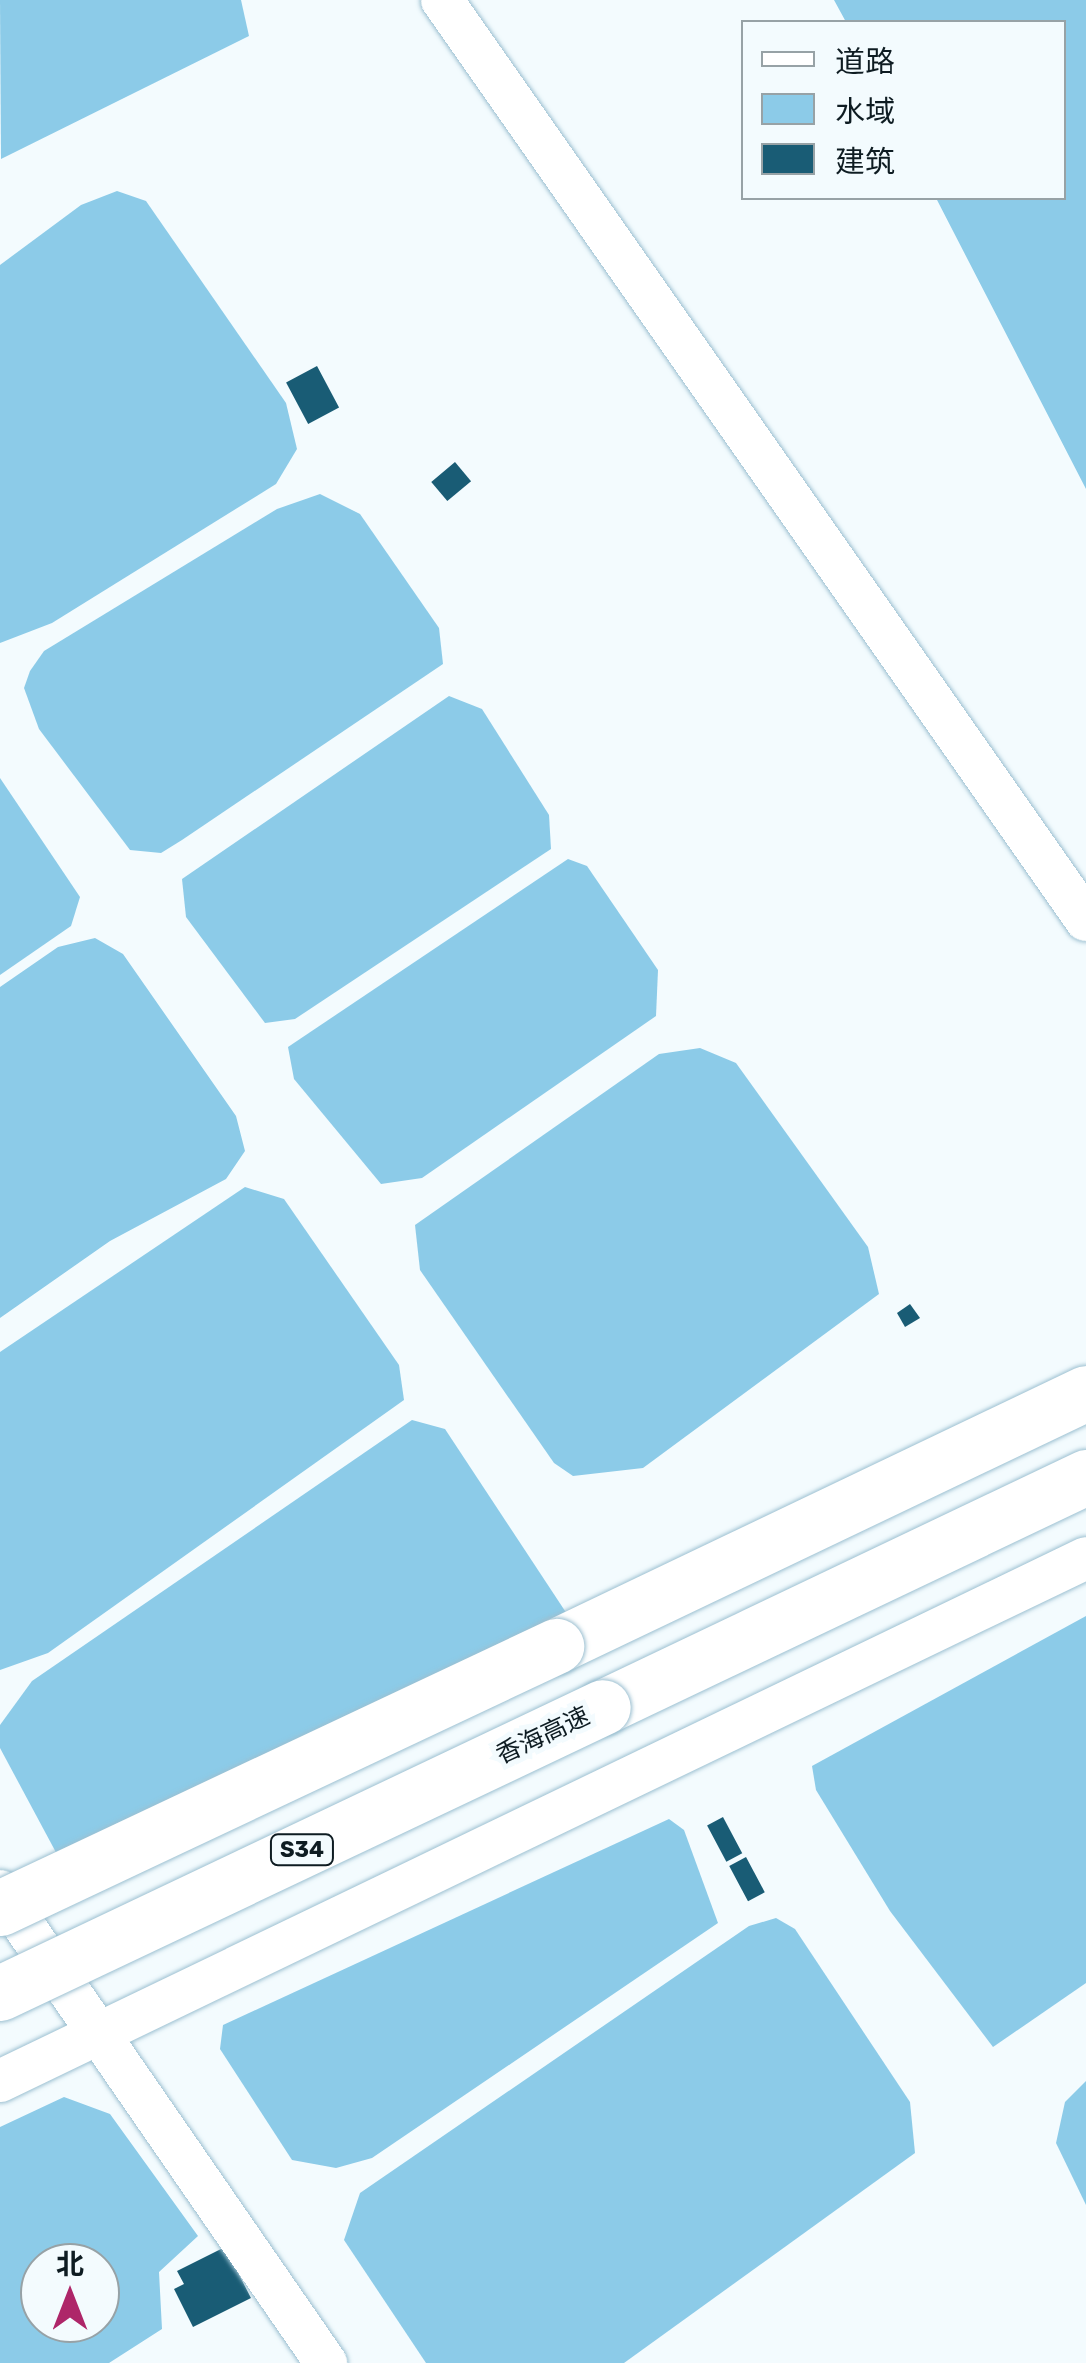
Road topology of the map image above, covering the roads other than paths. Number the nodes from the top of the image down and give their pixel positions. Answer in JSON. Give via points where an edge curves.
{"nodes":[{"id":1,"x":442,"y":0,"type":"edge"},
{"id":2,"x":1086,"y":920,"type":"edge"},
{"id":3,"x":1086,"y":1393,"type":"edge"},
{"id":4,"x":1086,"y":1478,"type":"edge"},
{"id":5,"x":1086,"y":1558,"type":"edge"},
{"id":6,"x":0,"y":1891,"type":"edge"},
{"id":7,"x":0,"y":1908,"type":"edge"},
{"id":8,"x":0,"y":1992,"type":"edge"},
{"id":9,"x":98,"y":2034,"type":"junction"},
{"id":10,"x":0,"y":2081,"type":"edge"},
{"id":11,"x":326,"y":2363,"type":"edge"}],
"edges":[{"from":1,"to":2,"type":"street"},
{"from":3,"to":7,"type":"highway","bridge":true},
{"from":4,"to":8,"type":"highway","name":"香海高速","number":"S34","bridge":true},
{"from":5,"to":9,"type":"street"},
{"from":6,"to":9,"type":"street"},
{"from":9,"to":10,"type":"street"},
{"from":9,"to":11,"type":"street"}]}
